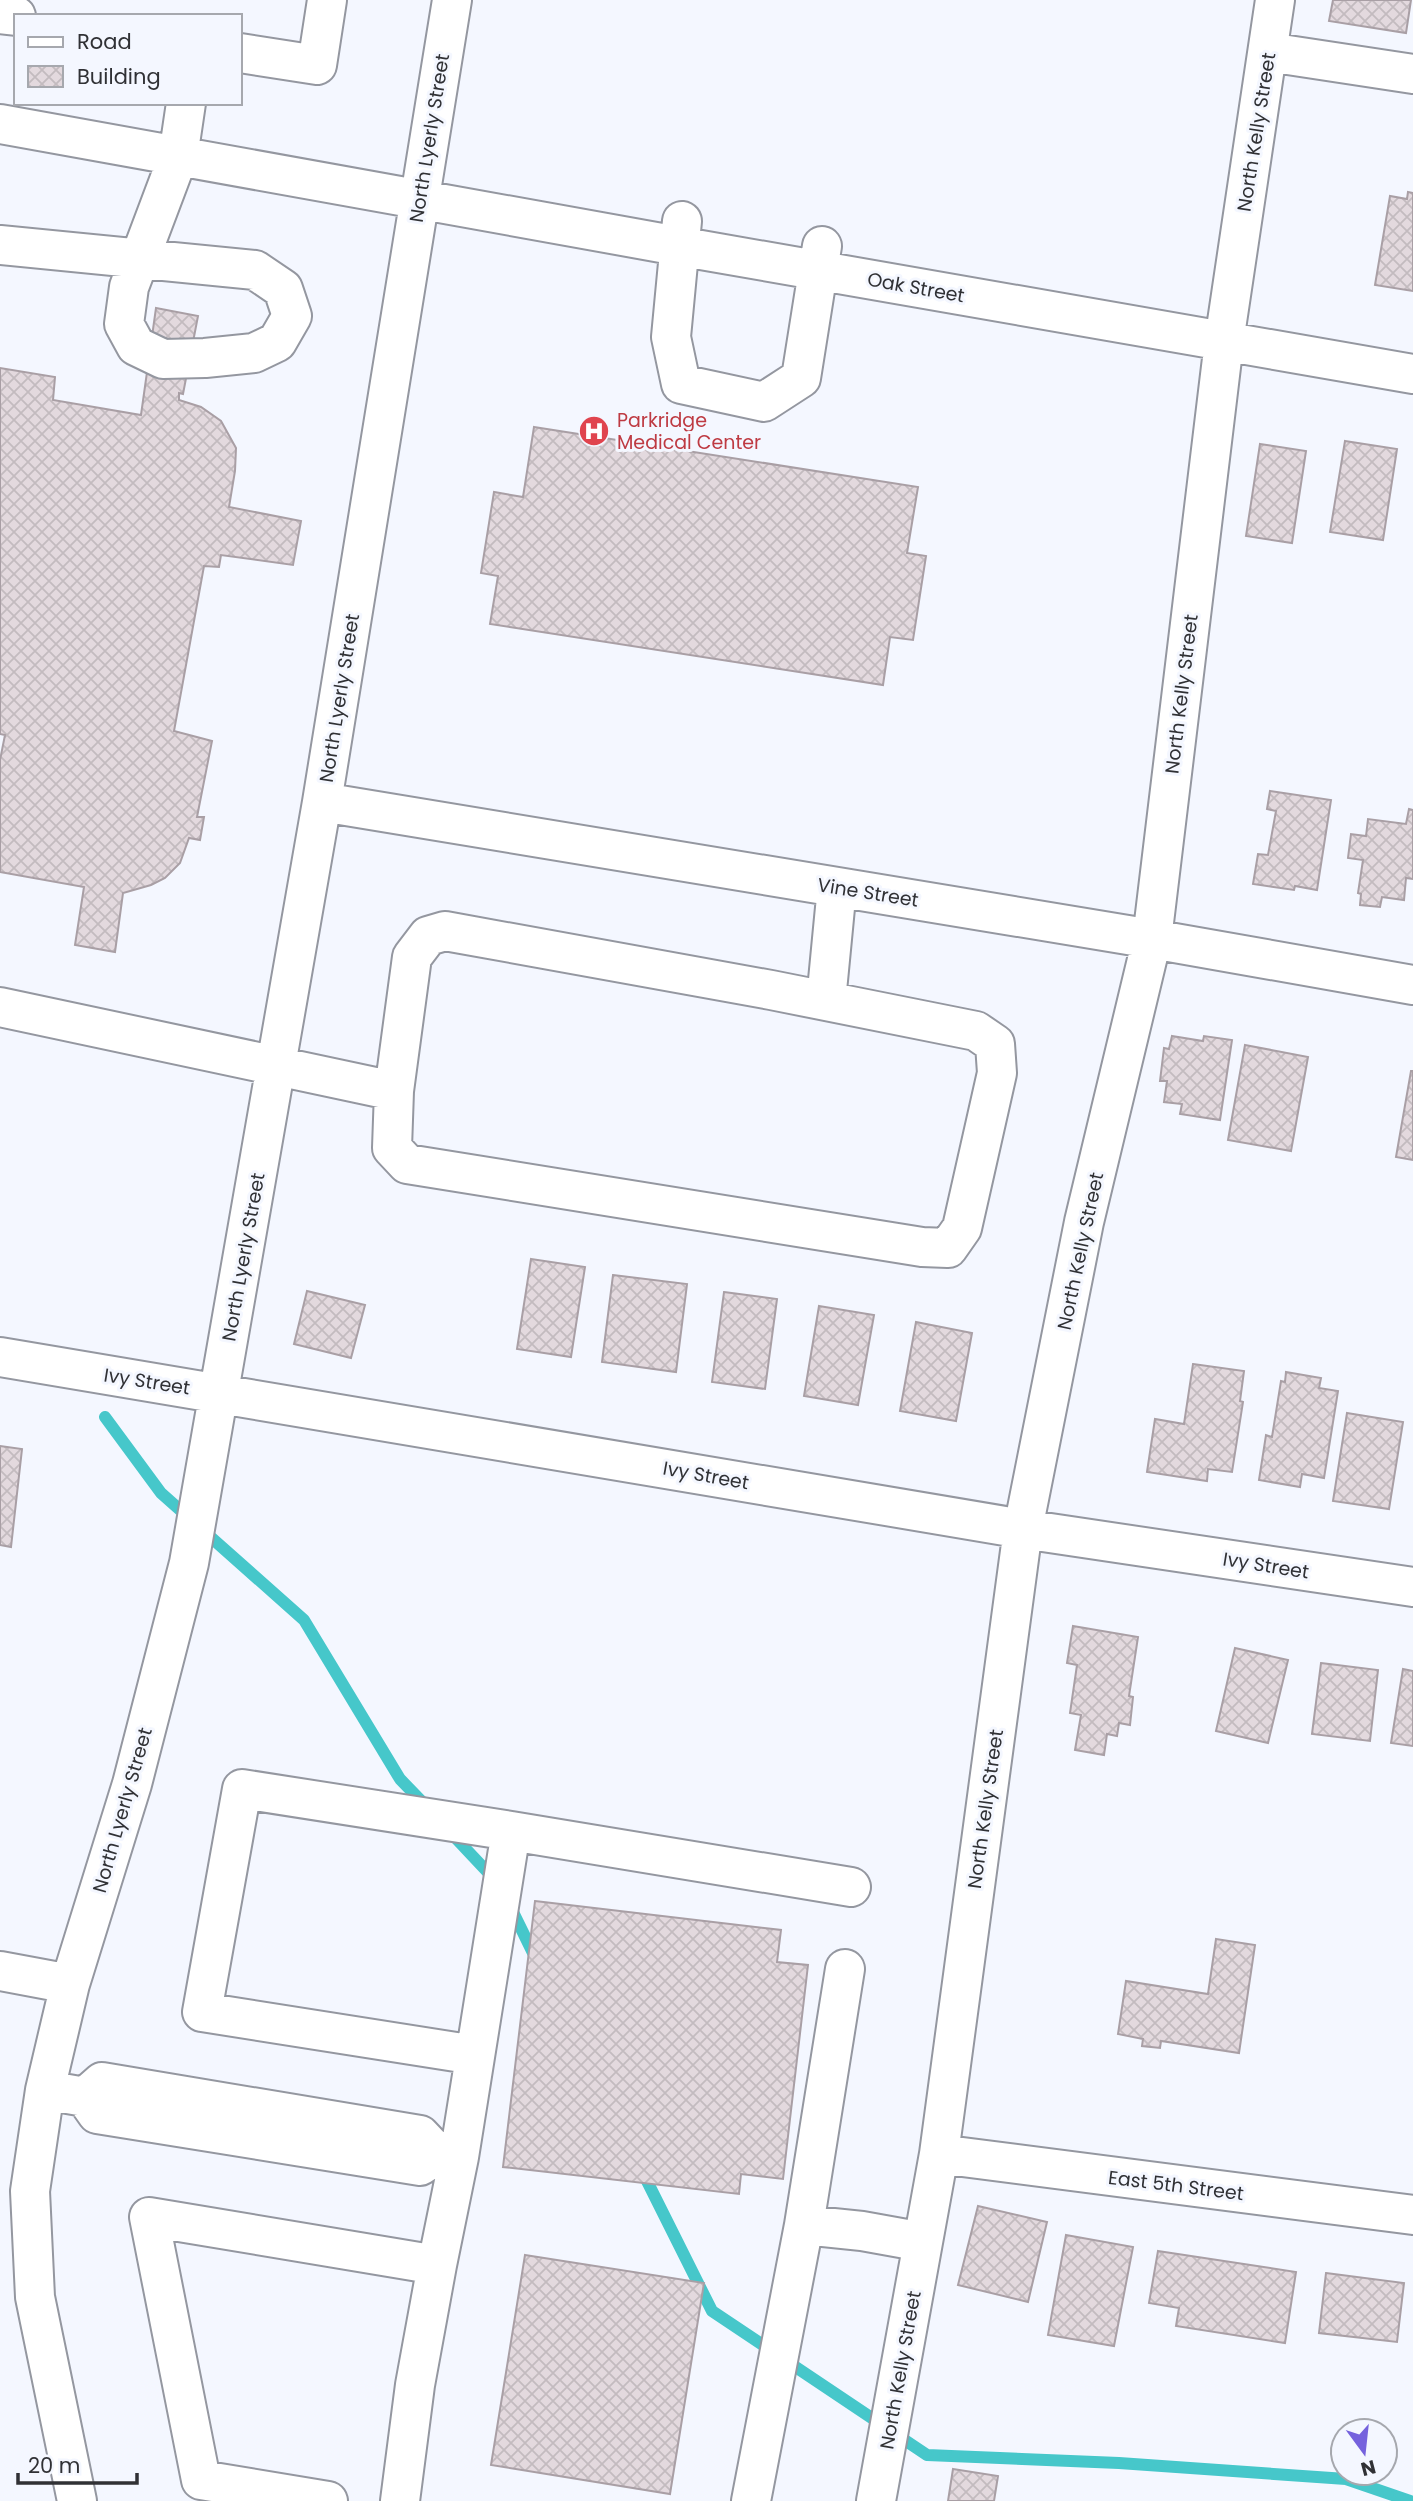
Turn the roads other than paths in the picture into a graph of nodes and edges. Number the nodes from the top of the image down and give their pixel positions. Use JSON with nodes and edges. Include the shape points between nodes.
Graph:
{"nodes":[{"id":1,"x":327,"y":0,"type":"edge"},
{"id":2,"x":452,"y":0,"type":"edge"},
{"id":3,"x":1275,"y":0,"type":"edge"},
{"id":4,"x":1268,"y":51,"type":"junction"},
{"id":5,"x":242,"y":53,"type":"edge"},
{"id":6,"x":1413,"y":74,"type":"edge"},
{"id":7,"x":186,"y":105,"type":"edge"},
{"id":8,"x":0,"y":124,"type":"edge"},
{"id":9,"x":178,"y":157,"type":"junction"},
{"id":10,"x":419,"y":200,"type":"junction"},
{"id":11,"x":680,"y":233,"type":"junction"},
{"id":12,"x":0,"y":245,"type":"edge"},
{"id":13,"x":820,"y":257,"type":"junction"},
{"id":14,"x":1224,"y":342,"type":"junction"},
{"id":15,"x":1413,"y":374,"type":"edge"},
{"id":16,"x":323,"y":802,"type":"junction"},
{"id":17,"x":837,"y":887,"type":"junction"},
{"id":18,"x":1152,"y":939,"type":"junction"},
{"id":19,"x":1413,"y":985,"type":"edge"},
{"id":20,"x":825,"y":1001,"type":"junction"},
{"id":21,"x":0,"y":1007,"type":"edge"},
{"id":22,"x":277,"y":1066,"type":"junction"},
{"id":23,"x":394,"y":1091,"type":"junction"},
{"id":24,"x":0,"y":1357,"type":"edge"},
{"id":25,"x":219,"y":1393,"type":"junction"},
{"id":26,"x":1023,"y":1529,"type":"junction"},
{"id":27,"x":1413,"y":1587,"type":"edge"},
{"id":28,"x":511,"y":1831,"type":"junction"},
{"id":29,"x":852,"y":1886,"type":"dead end"},
{"id":30,"x":845,"y":1969,"type":"dead end"},
{"id":31,"x":0,"y":1971,"type":"edge"},
{"id":32,"x":70,"y":1984,"type":"junction"},
{"id":33,"x":475,"y":2055,"type":"junction"},
{"id":34,"x":44,"y":2090,"type":"junction"},
{"id":35,"x":939,"y":2154,"type":"junction"},
{"id":36,"x":449,"y":2155,"type":"junction"},
{"id":37,"x":1413,"y":2215,"type":"edge"},
{"id":38,"x":804,"y":2225,"type":"junction"},
{"id":39,"x":923,"y":2242,"type":"junction"},
{"id":40,"x":437,"y":2265,"type":"junction"},
{"id":41,"x":78,"y":2501,"type":"edge"},
{"id":42,"x":328,"y":2501,"type":"edge"},
{"id":43,"x":400,"y":2501,"type":"edge"},
{"id":44,"x":751,"y":2501,"type":"edge"},
{"id":45,"x":876,"y":2501,"type":"edge"}],
"edges":[{"from":1,"to":5,"type":"street","via":[[317,65]]},
{"from":2,"to":10,"type":"street","name":"North Lyerly Street"},
{"from":3,"to":4,"type":"street","name":"North Kelly Street"},
{"from":4,"to":6,"type":"street"},
{"from":4,"to":14,"type":"street","name":"North Kelly Street"},
{"from":7,"to":9,"type":"street"},
{"from":8,"to":9,"type":"street","name":"Oak Street"},
{"from":9,"to":10,"type":"street","name":"Oak Street"},
{"from":9,"to":12,"type":"street","via":[[140,260]]},
{"from":10,"to":11,"type":"street","name":"Oak Street"},
{"from":10,"to":16,"type":"street","name":"North Lyerly Street"},
{"from":11,"to":13,"type":"street","name":"Oak Street"},
{"from":11,"to":13,"type":"street","via":[[671,337],[681,384],[764,402],[801,378]]},
{"from":13,"to":14,"type":"street","name":"Oak Street"},
{"from":14,"to":15,"type":"street","name":"Oak Street"},
{"from":14,"to":18,"type":"street","name":"North Kelly Street"},
{"from":16,"to":17,"type":"street","name":"Vine Street"},
{"from":16,"to":22,"type":"street","name":"North Lyerly Street"},
{"from":17,"to":18,"type":"street","name":"Vine Street"},
{"from":17,"to":20,"type":"street"},
{"from":18,"to":19,"type":"street","name":"Vine Street"},
{"from":18,"to":26,"type":"street","name":"North Kelly Street","via":[[1084,1222]]},
{"from":20,"to":23,"type":"street","via":[[445,932],[428,936],[412,957]]},
{"from":20,"to":23,"type":"street","via":[[976,1031],[995,1044],[997,1073],[968,1203],[962,1228],[948,1248],[922,1248],[407,1164],[392,1148]]},
{"from":21,"to":22,"type":"street"},
{"from":22,"to":23,"type":"street"},
{"from":22,"to":25,"type":"street","name":"North Lyerly Street"},
{"from":24,"to":25,"type":"street","name":"Ivy Street"},
{"from":25,"to":26,"type":"street","name":"Ivy Street"},
{"from":25,"to":32,"type":"street","name":"North Lyerly Street","via":[[189,1563],[132,1784]]},
{"from":26,"to":27,"type":"street","name":"Ivy Street"},
{"from":26,"to":35,"type":"street","name":"North Kelly Street"},
{"from":28,"to":29,"type":"street"},
{"from":28,"to":33,"type":"street"},
{"from":28,"to":33,"type":"street","via":[[242,1789],[202,2012]]},
{"from":30,"to":38,"type":"street"},
{"from":31,"to":32,"type":"street"},
{"from":32,"to":34,"type":"street","name":"North Lyerly Street"},
{"from":33,"to":36,"type":"street"},
{"from":34,"to":36,"type":"street","via":[[85,2098],[97,2114],[420,2166]]},
{"from":34,"to":41,"type":"street","name":"North Lyerly Street","via":[[30,2191],[35,2297]]},
{"from":35,"to":37,"type":"street","name":"East 5th Street"},
{"from":35,"to":39,"type":"street","name":"North Kelly Street"},
{"from":36,"to":40,"type":"street"},
{"from":38,"to":39,"type":"street"},
{"from":38,"to":44,"type":"street"},
{"from":39,"to":45,"type":"street","name":"North Kelly Street"},
{"from":40,"to":42,"type":"street","via":[[149,2217],[201,2480]]},
{"from":40,"to":43,"type":"street"}]}
